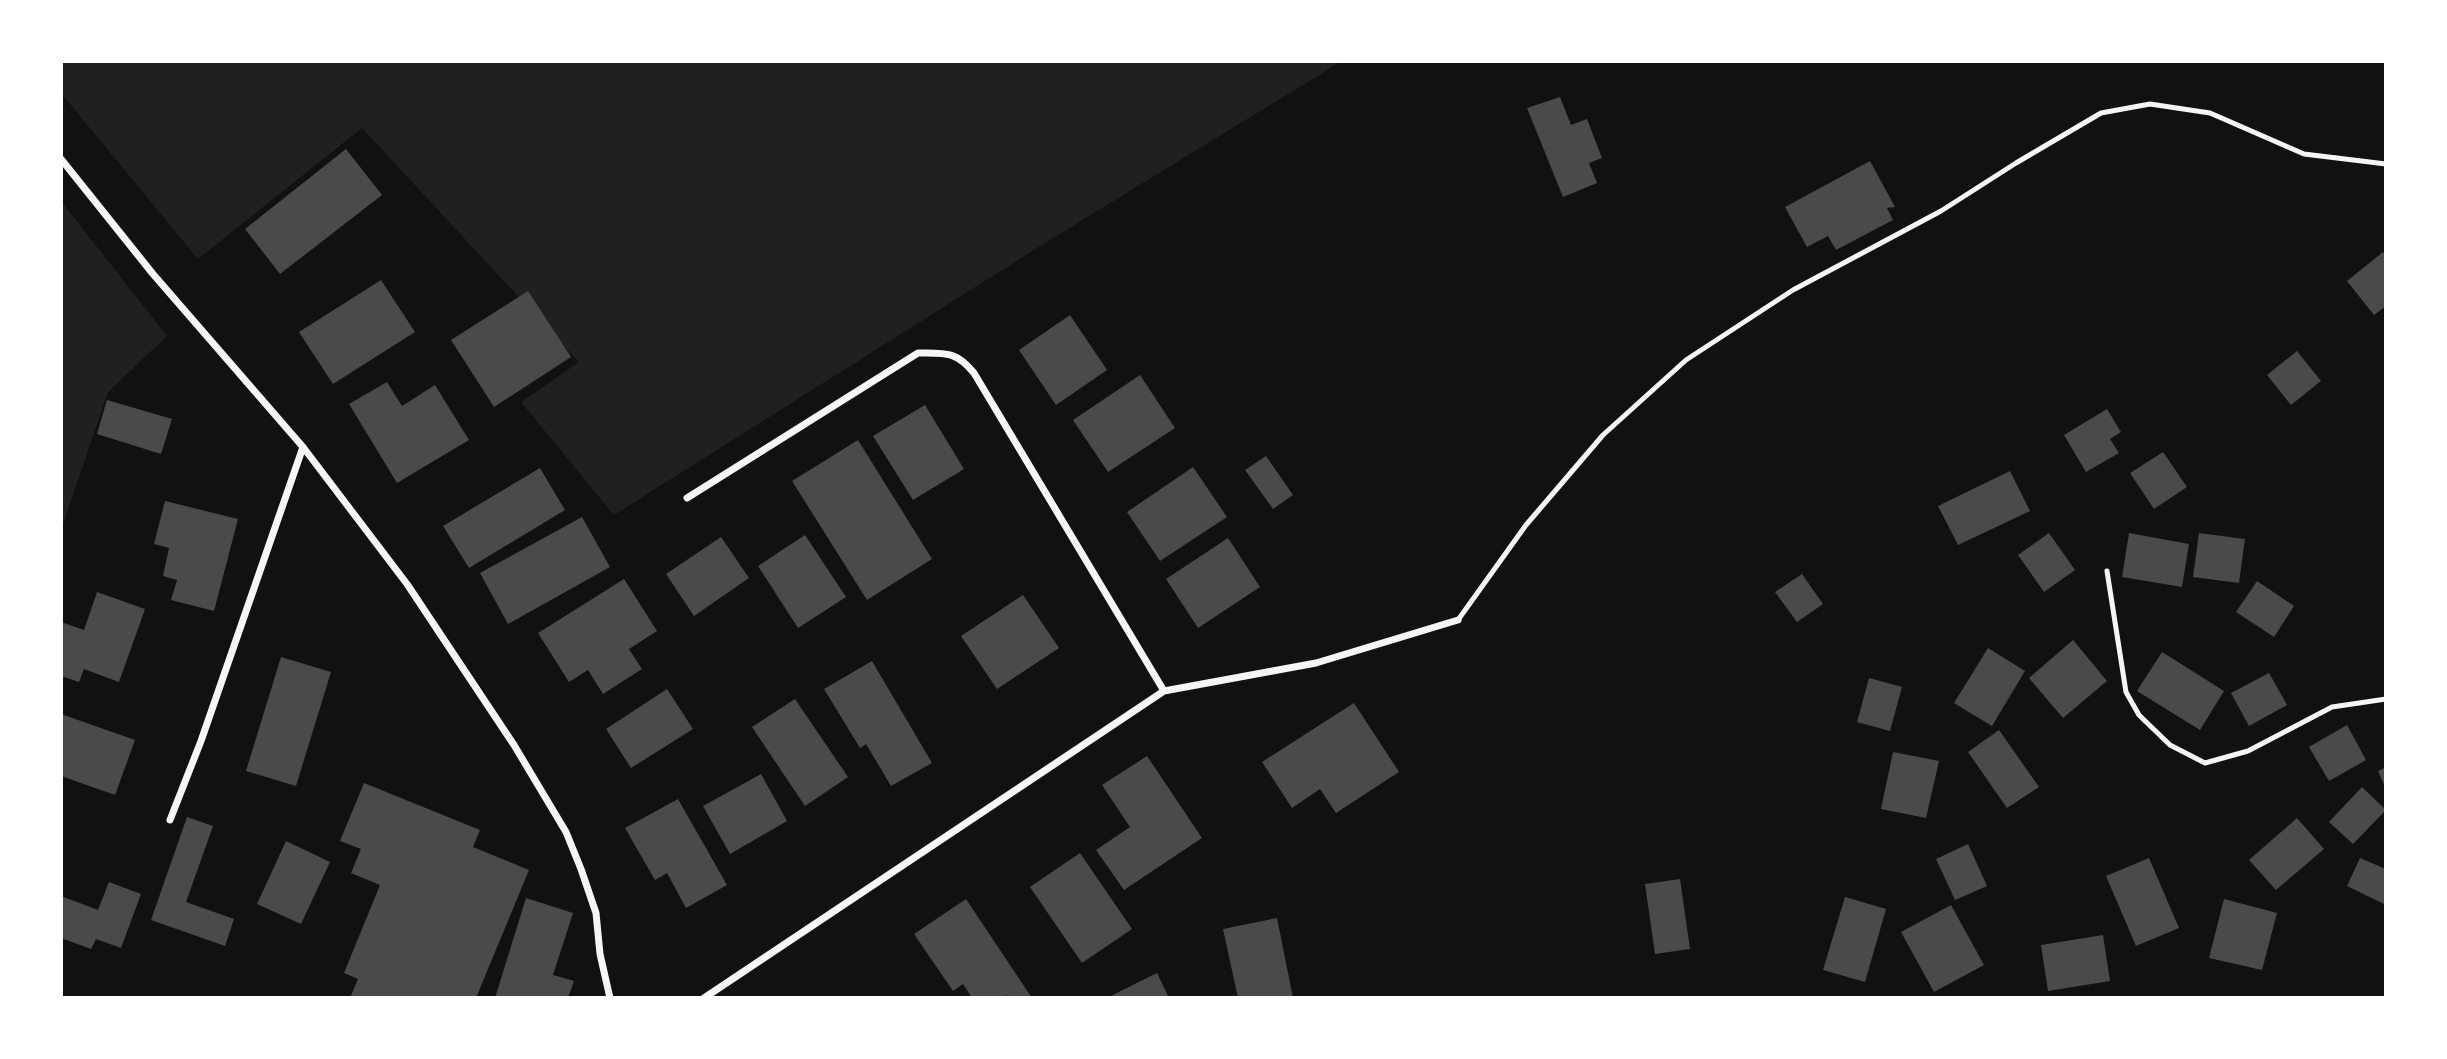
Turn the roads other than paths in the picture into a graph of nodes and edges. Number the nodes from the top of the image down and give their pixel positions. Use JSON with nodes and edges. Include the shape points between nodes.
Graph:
{"nodes":[{"id":1,"x":61,"y":159,"type":"edge"},
{"id":2,"x":2386,"y":163,"type":"edge"},
{"id":3,"x":303,"y":447,"type":"junction"},
{"id":4,"x":687,"y":498,"type":"dead end"},
{"id":5,"x":2107,"y":571,"type":"dead end"},
{"id":6,"x":1458,"y":620,"type":"joint"},
{"id":7,"x":1164,"y":691,"type":"junction"},
{"id":8,"x":2386,"y":699,"type":"edge"},
{"id":9,"x":170,"y":820,"type":"dead end"},
{"id":10,"x":610,"y":998,"type":"edge"},
{"id":11,"x":704,"y":998,"type":"edge"}],
"edges":[{"from":1,"to":3,"type":"street","via":[[153,274]]},
{"from":2,"to":6,"type":"lane","via":[[2304,154],[2210,113],[2150,104],[2101,113],[1941,211],[1793,290],[1686,360],[1603,435],[1526,525]]},
{"from":3,"to":9,"type":"street"},
{"from":3,"to":10,"type":"street","via":[[407,584],[566,832],[596,913]]},
{"from":4,"to":7,"type":"street","via":[[918,354],[961,357]]},
{"from":5,"to":8,"type":"lane","via":[[2126,692],[2139,715],[2170,745],[2205,763],[2248,751],[2332,707]]},
{"from":6,"to":7,"type":"street","via":[[1316,663]]},
{"from":7,"to":11,"type":"street"}]}
